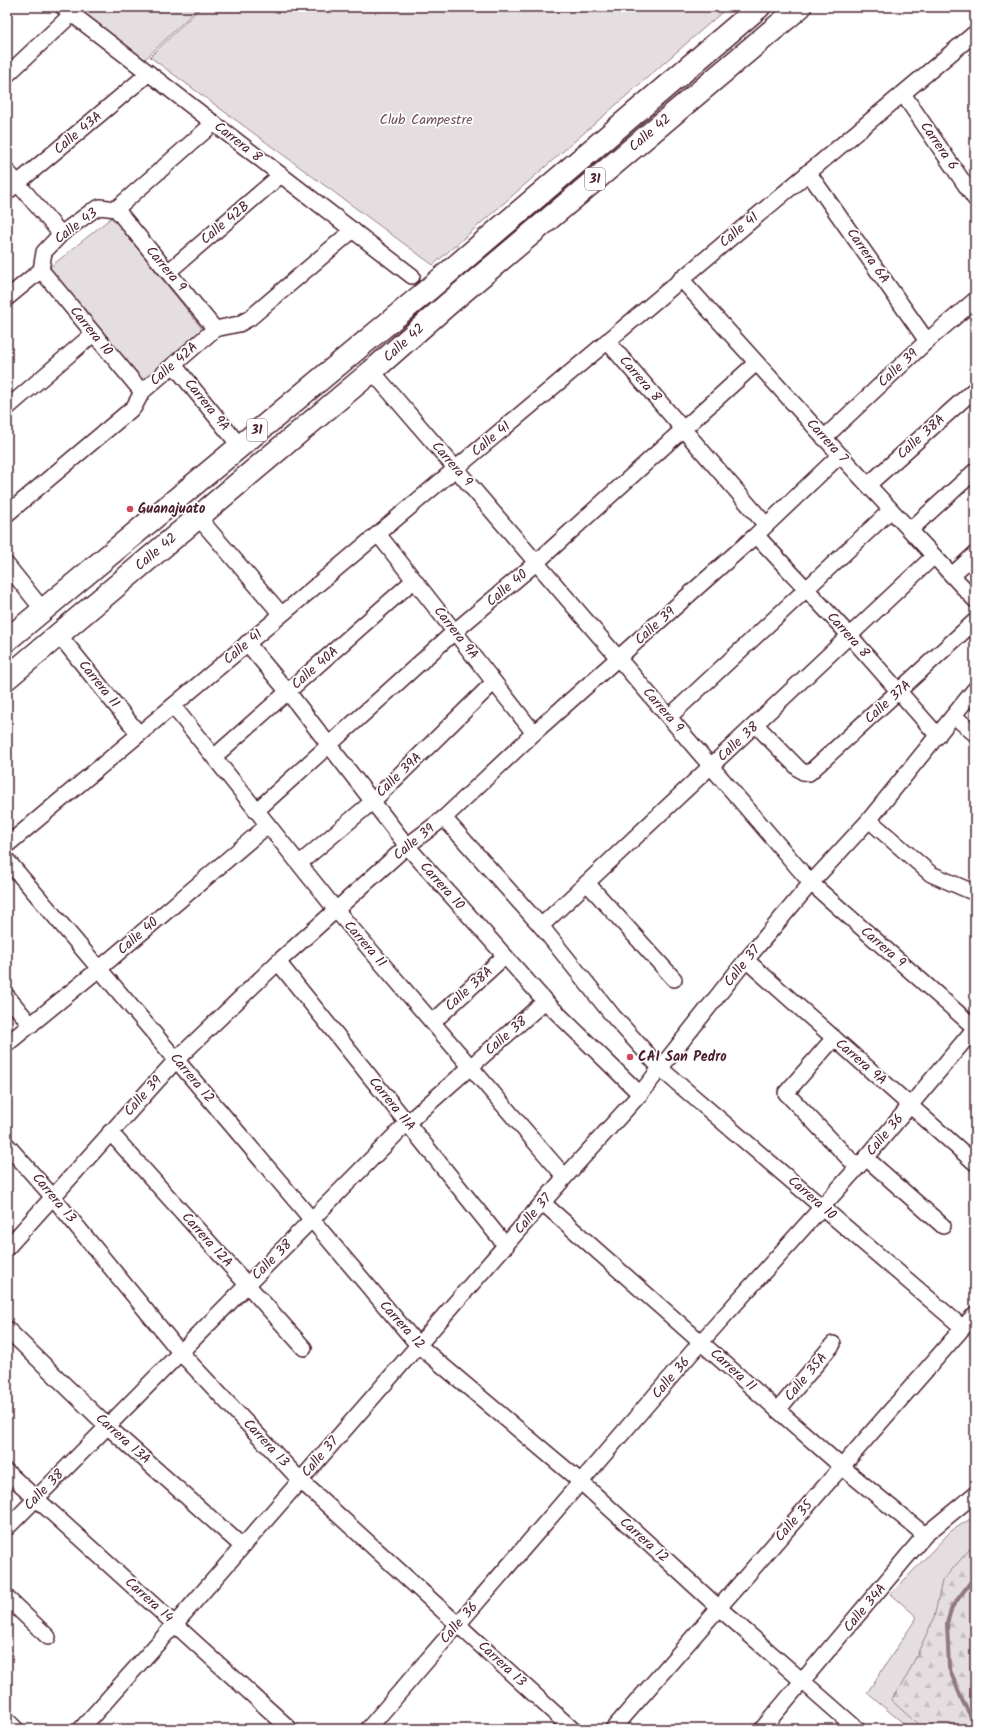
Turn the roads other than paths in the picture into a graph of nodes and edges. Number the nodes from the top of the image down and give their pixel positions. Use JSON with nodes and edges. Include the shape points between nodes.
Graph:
{"nodes":[{"id":1,"x":759,"y":7,"type":"edge"},
{"id":2,"x":800,"y":7,"type":"edge"},
{"id":3,"x":67,"y":10,"type":"edge"},
{"id":4,"x":975,"y":33,"type":"edge"},
{"id":5,"x":149,"y":73,"type":"junction"},
{"id":6,"x":7,"y":75,"type":"edge"},
{"id":7,"x":902,"y":94,"type":"junction"},
{"id":8,"x":214,"y":123,"type":"junction"},
{"id":9,"x":7,"y":171,"type":"edge"},
{"id":10,"x":808,"y":172,"type":"junction"},
{"id":11,"x":281,"y":175,"type":"junction"},
{"id":12,"x":12,"y":188,"type":"edge"},
{"id":13,"x":975,"y":199,"type":"edge"},
{"id":14,"x":116,"y":209,"type":"junction"},
{"id":15,"x":353,"y":230,"type":"junction"},
{"id":16,"x":61,"y":234,"type":"junction"},
{"id":17,"x":41,"y":270,"type":"junction"},
{"id":18,"x":168,"y":272,"type":"junction"},
{"id":19,"x":412,"y":276,"type":"dead end"},
{"id":20,"x":681,"y":279,"type":"junction"},
{"id":21,"x":7,"y":298,"type":"edge"},
{"id":22,"x":975,"y":300,"type":"edge"},
{"id":23,"x":215,"y":329,"type":"junction"},
{"id":24,"x":93,"y":334,"type":"junction"},
{"id":25,"x":927,"y":340,"type":"junction"},
{"id":26,"x":607,"y":342,"type":"junction"},
{"id":27,"x":756,"y":363,"type":"junction"},
{"id":28,"x":174,"y":365,"type":"junction"},
{"id":29,"x":372,"y":371,"type":"junction"},
{"id":30,"x":975,"y":389,"type":"edge"},
{"id":31,"x":142,"y":392,"type":"junction"},
{"id":32,"x":7,"y":408,"type":"edge"},
{"id":33,"x":684,"y":429,"type":"junction"},
{"id":34,"x":824,"y":438,"type":"junction"},
{"id":35,"x":240,"y":445,"type":"junction"},
{"id":36,"x":840,"y":455,"type":"junction"},
{"id":37,"x":456,"y":468,"type":"junction"},
{"id":38,"x":975,"y":471,"type":"edge"},
{"id":39,"x":868,"y":485,"type":"junction"},
{"id":40,"x":891,"y":510,"type":"junction"},
{"id":41,"x":7,"y":514,"type":"edge"},
{"id":42,"x":198,"y":517,"type":"junction"},
{"id":43,"x":761,"y":530,"type":"junction"},
{"id":44,"x":910,"y":530,"type":"junction"},
{"id":45,"x":378,"y":534,"type":"junction"},
{"id":46,"x":975,"y":554,"type":"edge"},
{"id":47,"x":934,"y":556,"type":"junction"},
{"id":48,"x":537,"y":562,"type":"junction"},
{"id":49,"x":7,"y":565,"type":"edge"},
{"id":50,"x":952,"y":575,"type":"junction"},
{"id":51,"x":414,"y":580,"type":"junction"},
{"id":52,"x":806,"y":589,"type":"junction"},
{"id":53,"x":975,"y":600,"type":"edge"},
{"id":54,"x":43,"y":610,"type":"junction"},
{"id":55,"x":281,"y":614,"type":"junction"},
{"id":56,"x":975,"y":621,"type":"edge"},
{"id":57,"x":454,"y":632,"type":"junction"},
{"id":58,"x":59,"y":635,"type":"junction"},
{"id":59,"x":850,"y":636,"type":"junction"},
{"id":60,"x":7,"y":640,"type":"edge"},
{"id":61,"x":247,"y":644,"type":"junction"},
{"id":62,"x":619,"y":658,"type":"junction"},
{"id":63,"x":7,"y":678,"type":"edge"},
{"id":64,"x":494,"y":682,"type":"junction"},
{"id":65,"x":975,"y":689,"type":"edge"},
{"id":66,"x":288,"y":692,"type":"junction"},
{"id":67,"x":899,"y":692,"type":"junction"},
{"id":68,"x":173,"y":706,"type":"junction"},
{"id":69,"x":954,"y":716,"type":"junction"},
{"id":70,"x":669,"y":717,"type":"junction"},
{"id":71,"x":756,"y":724,"type":"junction"},
{"id":72,"x":534,"y":733,"type":"junction"},
{"id":73,"x":139,"y":734,"type":"junction"},
{"id":74,"x":975,"y":734,"type":"edge"},
{"id":75,"x":938,"y":736,"type":"junction"},
{"id":76,"x":329,"y":744,"type":"junction"},
{"id":77,"x":215,"y":756,"type":"junction"},
{"id":78,"x":712,"y":766,"type":"junction"},
{"id":79,"x":372,"y":802,"type":"junction"},
{"id":80,"x":256,"y":810,"type":"junction"},
{"id":81,"x":444,"y":818,"type":"junction"},
{"id":82,"x":869,"y":820,"type":"junction"},
{"id":83,"x":268,"y":825,"type":"junction"},
{"id":84,"x":7,"y":844,"type":"edge"},
{"id":85,"x":407,"y":846,"type":"junction"},
{"id":86,"x":7,"y":860,"type":"edge"},
{"id":87,"x":300,"y":864,"type":"junction"},
{"id":88,"x":587,"y":882,"type":"junction"},
{"id":89,"x":811,"y":883,"type":"junction"},
{"id":90,"x":975,"y":893,"type":"edge"},
{"id":91,"x":336,"y":910,"type":"junction"},
{"id":92,"x":541,"y":926,"type":"junction"},
{"id":93,"x":505,"y":956,"type":"junction"},
{"id":94,"x":746,"y":960,"type":"junction"},
{"id":95,"x":278,"y":962,"type":"junction"},
{"id":96,"x":99,"y":969,"type":"junction"},
{"id":97,"x":674,"y":979,"type":"dead end"},
{"id":98,"x":7,"y":996,"type":"edge"},
{"id":99,"x":545,"y":1001,"type":"junction"},
{"id":100,"x":433,"y":1022,"type":"junction"},
{"id":101,"x":31,"y":1025,"type":"junction"},
{"id":102,"x":975,"y":1028,"type":"edge"},
{"id":103,"x":834,"y":1038,"type":"junction"},
{"id":104,"x":7,"y":1044,"type":"edge"},
{"id":105,"x":176,"y":1060,"type":"junction"},
{"id":106,"x":471,"y":1066,"type":"junction"},
{"id":107,"x":661,"y":1069,"type":"junction"},
{"id":108,"x":640,"y":1094,"type":"junction"},
{"id":109,"x":910,"y":1104,"type":"junction"},
{"id":110,"x":407,"y":1123,"type":"junction"},
{"id":111,"x":110,"y":1132,"type":"junction"},
{"id":112,"x":7,"y":1144,"type":"edge"},
{"id":113,"x":862,"y":1162,"type":"junction"},
{"id":114,"x":975,"y":1163,"type":"edge"},
{"id":115,"x":565,"y":1177,"type":"junction"},
{"id":116,"x":52,"y":1196,"type":"junction"},
{"id":117,"x":543,"y":1203,"type":"junction"},
{"id":118,"x":821,"y":1207,"type":"junction"},
{"id":119,"x":312,"y":1221,"type":"junction"},
{"id":120,"x":943,"y":1226,"type":"dead end"},
{"id":121,"x":506,"y":1246,"type":"junction"},
{"id":122,"x":7,"y":1248,"type":"edge"},
{"id":123,"x":247,"y":1285,"type":"junction"},
{"id":124,"x":975,"y":1314,"type":"edge"},
{"id":125,"x":962,"y":1327,"type":"junction"},
{"id":126,"x":10,"y":1338,"type":"edge"},
{"id":127,"x":702,"y":1342,"type":"junction"},
{"id":128,"x":833,"y":1344,"type":"dead end"},
{"id":129,"x":418,"y":1345,"type":"junction"},
{"id":130,"x":304,"y":1348,"type":"dead end"},
{"id":131,"x":180,"y":1352,"type":"junction"},
{"id":132,"x":778,"y":1410,"type":"junction"},
{"id":133,"x":107,"y":1426,"type":"junction"},
{"id":134,"x":842,"y":1467,"type":"junction"},
{"id":135,"x":7,"y":1472,"type":"edge"},
{"id":136,"x":300,"y":1480,"type":"junction"},
{"id":137,"x":581,"y":1482,"type":"junction"},
{"id":138,"x":975,"y":1494,"type":"edge"},
{"id":139,"x":36,"y":1498,"type":"junction"},
{"id":140,"x":7,"y":1528,"type":"edge"},
{"id":141,"x":925,"y":1535,"type":"junction"},
{"id":142,"x":242,"y":1546,"type":"junction"},
{"id":143,"x":7,"y":1598,"type":"edge"},
{"id":144,"x":719,"y":1608,"type":"junction"},
{"id":145,"x":175,"y":1624,"type":"junction"},
{"id":146,"x":458,"y":1624,"type":"junction"},
{"id":147,"x":48,"y":1637,"type":"dead end"},
{"id":148,"x":804,"y":1681,"type":"junction"},
{"id":149,"x":7,"y":1720,"type":"edge"},
{"id":150,"x":854,"y":1728,"type":"edge"},
{"id":151,"x":16,"y":1729,"type":"edge"},
{"id":152,"x":81,"y":1729,"type":"edge"},
{"id":153,"x":290,"y":1729,"type":"edge"},
{"id":154,"x":368,"y":1729,"type":"edge"},
{"id":155,"x":572,"y":1729,"type":"edge"},
{"id":156,"x":613,"y":1729,"type":"edge"},
{"id":157,"x":762,"y":1729,"type":"edge"}],
"edges":[{"from":1,"to":35,"type":"main road","name":"Calle 42","number":"31","via":[[429,289]]},
{"from":2,"to":29,"type":"main road","name":"Calle 42","number":"31"},
{"from":3,"to":5,"type":"street","name":"Carrera 8"},
{"from":3,"to":6,"type":"street"},
{"from":4,"to":7,"type":"street","name":"Calle 41"},
{"from":5,"to":8,"type":"street","name":"Carrera 8"},
{"from":5,"to":12,"type":"street","name":"Calle 43A"},
{"from":7,"to":10,"type":"street","name":"Calle 41"},
{"from":7,"to":13,"type":"street","name":"Carrera 6"},
{"from":8,"to":11,"type":"street","name":"Carrera 8"},
{"from":8,"to":14,"type":"street","name":"Calle 43"},
{"from":9,"to":12,"type":"street"},
{"from":10,"to":20,"type":"street","name":"Calle 41"},
{"from":10,"to":25,"type":"street","name":"Carrera 6A"},
{"from":11,"to":15,"type":"street","name":"Carrera 8"},
{"from":11,"to":18,"type":"street","name":"Calle 42B"},
{"from":12,"to":16,"type":"street"},
{"from":14,"to":16,"type":"street","name":"Calle 43","via":[[100,207]]},
{"from":14,"to":18,"type":"street","name":"Carrera 9"},
{"from":15,"to":19,"type":"street","name":"Carrera 8"},
{"from":15,"to":23,"type":"street","name":"Calle 42A","via":[[250,318],[239,324]]},
{"from":16,"to":17,"type":"street","name":"Calle 43","via":[[44,252]]},
{"from":17,"to":21,"type":"street"},
{"from":17,"to":24,"type":"street","name":"Carrera 10"},
{"from":18,"to":23,"type":"street","name":"Carrera 9"},
{"from":20,"to":26,"type":"street","name":"Calle 41"},
{"from":20,"to":27,"type":"street","name":"Carrera 7"},
{"from":22,"to":25,"type":"street","name":"Calle 39"},
{"from":23,"to":28,"type":"street","name":"Calle 42A"},
{"from":24,"to":31,"type":"street","name":"Carrera 10"},
{"from":24,"to":32,"type":"street"},
{"from":25,"to":34,"type":"street","name":"Calle 39"},
{"from":26,"to":33,"type":"street","name":"Carrera 8"},
{"from":26,"to":37,"type":"street","name":"Calle 41"},
{"from":27,"to":33,"type":"street","name":"Calle 40"},
{"from":27,"to":34,"type":"street","name":"Carrera 7"},
{"from":28,"to":31,"type":"street","name":"Calle 42A"},
{"from":28,"to":35,"type":"street","name":"Carrera 9A"},
{"from":29,"to":37,"type":"street","name":"Carrera 9"},
{"from":29,"to":42,"type":"main road","name":"Calle 42","number":"31"},
{"from":30,"to":39,"type":"street","name":"Calle 38A"},
{"from":31,"to":41,"type":"street","name":"Calle 42A","via":[[134,408]]},
{"from":33,"to":43,"type":"street","name":"Carrera 8"},
{"from":33,"to":48,"type":"street","name":"Calle 40"},
{"from":34,"to":36,"type":"street","name":"Carrera 7"},
{"from":35,"to":54,"type":"main road","name":"Calle 42","number":"31"},
{"from":36,"to":39,"type":"street","name":"Carrera 7"},
{"from":36,"to":43,"type":"street","name":"Calle 39"},
{"from":37,"to":45,"type":"street","name":"Calle 41"},
{"from":37,"to":48,"type":"street","name":"Carrera 9"},
{"from":38,"to":44,"type":"street"},
{"from":39,"to":40,"type":"street","name":"Carrera 7"},
{"from":40,"to":44,"type":"street","name":"Carrera 7"},
{"from":40,"to":52,"type":"street"},
{"from":42,"to":55,"type":"street"},
{"from":42,"to":58,"type":"main road","name":"Calle 42","number":"31"},
{"from":43,"to":52,"type":"street","name":"Carrera 8"},
{"from":43,"to":62,"type":"street","name":"Calle 39"},
{"from":44,"to":47,"type":"street","name":"Carrera 7"},
{"from":45,"to":51,"type":"street","name":"Carrera 9A"},
{"from":45,"to":55,"type":"street","name":"Calle 41"},
{"from":46,"to":50,"type":"street"},
{"from":47,"to":50,"type":"street","name":"Carrera 7"},
{"from":47,"to":59,"type":"street","name":"Calle 38"},
{"from":48,"to":57,"type":"street","name":"Calle 40"},
{"from":48,"to":62,"type":"street","name":"Carrera 9"},
{"from":49,"to":54,"type":"street"},
{"from":50,"to":53,"type":"street","name":"Carrera 7"},
{"from":51,"to":57,"type":"street","name":"Carrera 9A"},
{"from":51,"to":66,"type":"street","name":"Calle 40A"},
{"from":52,"to":59,"type":"street","name":"Carrera 8"},
{"from":52,"to":70,"type":"street"},
{"from":54,"to":60,"type":"main road","name":"Calle 42","number":"31"},
{"from":55,"to":61,"type":"street","name":"Calle 41"},
{"from":56,"to":67,"type":"street","name":"Calle 37A"},
{"from":57,"to":64,"type":"street","name":"Carrera 9A"},
{"from":57,"to":76,"type":"street","name":"Calle 40"},
{"from":58,"to":63,"type":"main road","name":"Calle 42","number":"31"},
{"from":58,"to":73,"type":"street","name":"Carrera 11"},
{"from":59,"to":67,"type":"street","name":"Carrera 8"},
{"from":59,"to":71,"type":"street","name":"Calle 38"},
{"from":61,"to":66,"type":"street","name":"Carrera 10"},
{"from":61,"to":68,"type":"street","name":"Calle 41"},
{"from":62,"to":70,"type":"street","name":"Carrera 9"},
{"from":62,"to":72,"type":"street","name":"Calle 39"},
{"from":64,"to":72,"type":"street","name":"Carrera 9A"},
{"from":64,"to":79,"type":"street","name":"Calle 39A"},
{"from":65,"to":69,"type":"street","name":"Calle 37"},
{"from":66,"to":76,"type":"street","name":"Carrera 10"},
{"from":66,"to":77,"type":"street","name":"Calle 40A"},
{"from":67,"to":71,"type":"street","name":"Calle 37A","via":[[808,773],[798,769]]},
{"from":67,"to":75,"type":"street","name":"Carrera 8"},
{"from":68,"to":73,"type":"street","name":"Calle 41"},
{"from":68,"to":77,"type":"street","name":"Carrera 11"},
{"from":69,"to":74,"type":"street"},
{"from":69,"to":75,"type":"street","name":"Calle 37"},
{"from":70,"to":78,"type":"street","name":"Carrera 9"},
{"from":71,"to":78,"type":"street","name":"Calle 38"},
{"from":72,"to":81,"type":"street","name":"Calle 39"},
{"from":73,"to":84,"type":"street","name":"Calle 41"},
{"from":75,"to":82,"type":"street","name":"Calle 37"},
{"from":76,"to":79,"type":"street","name":"Carrera 10"},
{"from":76,"to":80,"type":"street","name":"Calle 40"},
{"from":77,"to":80,"type":"street","name":"Carrera 11"},
{"from":78,"to":88,"type":"street","name":"Calle 38"},
{"from":78,"to":89,"type":"street","name":"Carrera 9"},
{"from":79,"to":85,"type":"street","name":"Carrera 10"},
{"from":79,"to":87,"type":"street","name":"Calle 39A"},
{"from":80,"to":83,"type":"street","name":"Carrera 11"},
{"from":81,"to":85,"type":"street","name":"Calle 39"},
{"from":81,"to":92,"type":"street","name":"Carrera 10"},
{"from":82,"to":89,"type":"street","name":"Calle 37"},
{"from":82,"to":90,"type":"street","via":[[931,874]]},
{"from":83,"to":87,"type":"street","name":"Carrera 11"},
{"from":83,"to":96,"type":"street","name":"Calle 40"},
{"from":85,"to":91,"type":"street","name":"Calle 39"},
{"from":85,"to":93,"type":"street","name":"Carrera 10"},
{"from":86,"to":96,"type":"street","name":"Carrera 12"},
{"from":87,"to":91,"type":"street","name":"Carrera 11"},
{"from":88,"to":92,"type":"street","name":"Calle 38"},
{"from":88,"to":97,"type":"street"},
{"from":89,"to":94,"type":"street","name":"Calle 37"},
{"from":89,"to":102,"type":"street","name":"Carrera 9"},
{"from":91,"to":95,"type":"street","name":"Calle 39"},
{"from":91,"to":100,"type":"street","name":"Carrera 11"},
{"from":92,"to":107,"type":"street","name":"Carrera 10","via":[[613,1016]]},
{"from":93,"to":99,"type":"street","name":"Carrera 10"},
{"from":93,"to":100,"type":"street","name":"Calle 38A"},
{"from":94,"to":103,"type":"street","name":"Carrera 9A"},
{"from":94,"to":107,"type":"street","name":"Calle 37"},
{"from":95,"to":105,"type":"street","name":"Calle 39"},
{"from":95,"to":110,"type":"street","name":"Carrera 11A"},
{"from":96,"to":101,"type":"street","name":"Calle 40"},
{"from":96,"to":105,"type":"street","name":"Carrera 12"},
{"from":98,"to":101,"type":"street"},
{"from":99,"to":106,"type":"street","name":"Calle 38"},
{"from":99,"to":108,"type":"street","name":"Carrera 10"},
{"from":100,"to":106,"type":"street","name":"Carrera 11"},
{"from":101,"to":104,"type":"street","name":"Calle 40"},
{"from":102,"to":109,"type":"street","name":"Calle 36"},
{"from":103,"to":109,"type":"street","name":"Carrera 9A"},
{"from":103,"to":113,"type":"street","via":[[786,1093]]},
{"from":105,"to":111,"type":"street","name":"Calle 39"},
{"from":105,"to":119,"type":"street","name":"Carrera 12"},
{"from":106,"to":110,"type":"street","name":"Calle 38"},
{"from":106,"to":115,"type":"street","name":"Carrera 11"},
{"from":107,"to":108,"type":"street","name":"Calle 37"},
{"from":107,"to":118,"type":"street","name":"Carrera 10"},
{"from":108,"to":115,"type":"street","name":"Calle 37"},
{"from":109,"to":113,"type":"street","name":"Calle 36"},
{"from":109,"to":114,"type":"street","name":"Carrera 9A"},
{"from":110,"to":119,"type":"street","name":"Calle 38"},
{"from":110,"to":121,"type":"street","name":"Carrera 11A"},
{"from":111,"to":116,"type":"street","name":"Calle 39"},
{"from":111,"to":123,"type":"street","name":"Carrera 12A"},
{"from":112,"to":116,"type":"street","name":"Carrera 13"},
{"from":113,"to":118,"type":"street","name":"Calle 36"},
{"from":113,"to":120,"type":"street"},
{"from":115,"to":117,"type":"street","name":"Calle 37"},
{"from":116,"to":122,"type":"street","name":"Calle 39"},
{"from":116,"to":131,"type":"street","name":"Carrera 13"},
{"from":117,"to":121,"type":"street","name":"Calle 37"},
{"from":117,"to":127,"type":"street","name":"Carrera 11"},
{"from":118,"to":125,"type":"street","name":"Carrera 10"},
{"from":118,"to":127,"type":"street","name":"Calle 36"},
{"from":119,"to":123,"type":"street","name":"Calle 38"},
{"from":119,"to":129,"type":"street","name":"Carrera 12"},
{"from":121,"to":129,"type":"street","name":"Calle 37"},
{"from":123,"to":130,"type":"street","name":"Carrera 12A"},
{"from":123,"to":131,"type":"street","name":"Calle 38"},
{"from":124,"to":125,"type":"street","name":"Calle 35"},
{"from":125,"to":134,"type":"street","name":"Calle 35"},
{"from":126,"to":133,"type":"street","name":"Carrera 13A"},
{"from":127,"to":132,"type":"street","name":"Carrera 11"},
{"from":127,"to":137,"type":"street","name":"Calle 36"},
{"from":128,"to":132,"type":"street","name":"Calle 35A"},
{"from":129,"to":136,"type":"street","name":"Calle 37"},
{"from":129,"to":137,"type":"street","name":"Carrera 12"},
{"from":131,"to":133,"type":"street","name":"Calle 38"},
{"from":131,"to":136,"type":"street","name":"Carrera 13"},
{"from":132,"to":134,"type":"street","name":"Carrera 11"},
{"from":133,"to":139,"type":"street","name":"Calle 38"},
{"from":133,"to":142,"type":"street","name":"Carrera 13A"},
{"from":134,"to":141,"type":"street","name":"Carrera 11"},
{"from":134,"to":144,"type":"street","name":"Calle 35"},
{"from":135,"to":139,"type":"street","name":"Carrera 14"},
{"from":136,"to":142,"type":"street","name":"Calle 37"},
{"from":136,"to":146,"type":"street","name":"Carrera 13"},
{"from":137,"to":144,"type":"street","name":"Carrera 12"},
{"from":137,"to":146,"type":"street","name":"Calle 36"},
{"from":138,"to":141,"type":"street","name":"Calle 34A"},
{"from":139,"to":140,"type":"street","name":"Calle 38"},
{"from":139,"to":145,"type":"street","name":"Carrera 14"},
{"from":141,"to":148,"type":"street","name":"Calle 34A"},
{"from":142,"to":145,"type":"street","name":"Calle 37"},
{"from":143,"to":147,"type":"street"},
{"from":144,"to":148,"type":"street","name":"Carrera 12"},
{"from":144,"to":156,"type":"street","name":"Calle 35"},
{"from":145,"to":152,"type":"street","name":"Calle 37"},
{"from":145,"to":153,"type":"street","name":"Carrera 14"},
{"from":146,"to":154,"type":"street","name":"Calle 36"},
{"from":146,"to":155,"type":"street","name":"Carrera 13"},
{"from":148,"to":150,"type":"street","name":"Carrera 12"},
{"from":148,"to":157,"type":"street","name":"Calle 34A"},
{"from":149,"to":151,"type":"street"}]}
